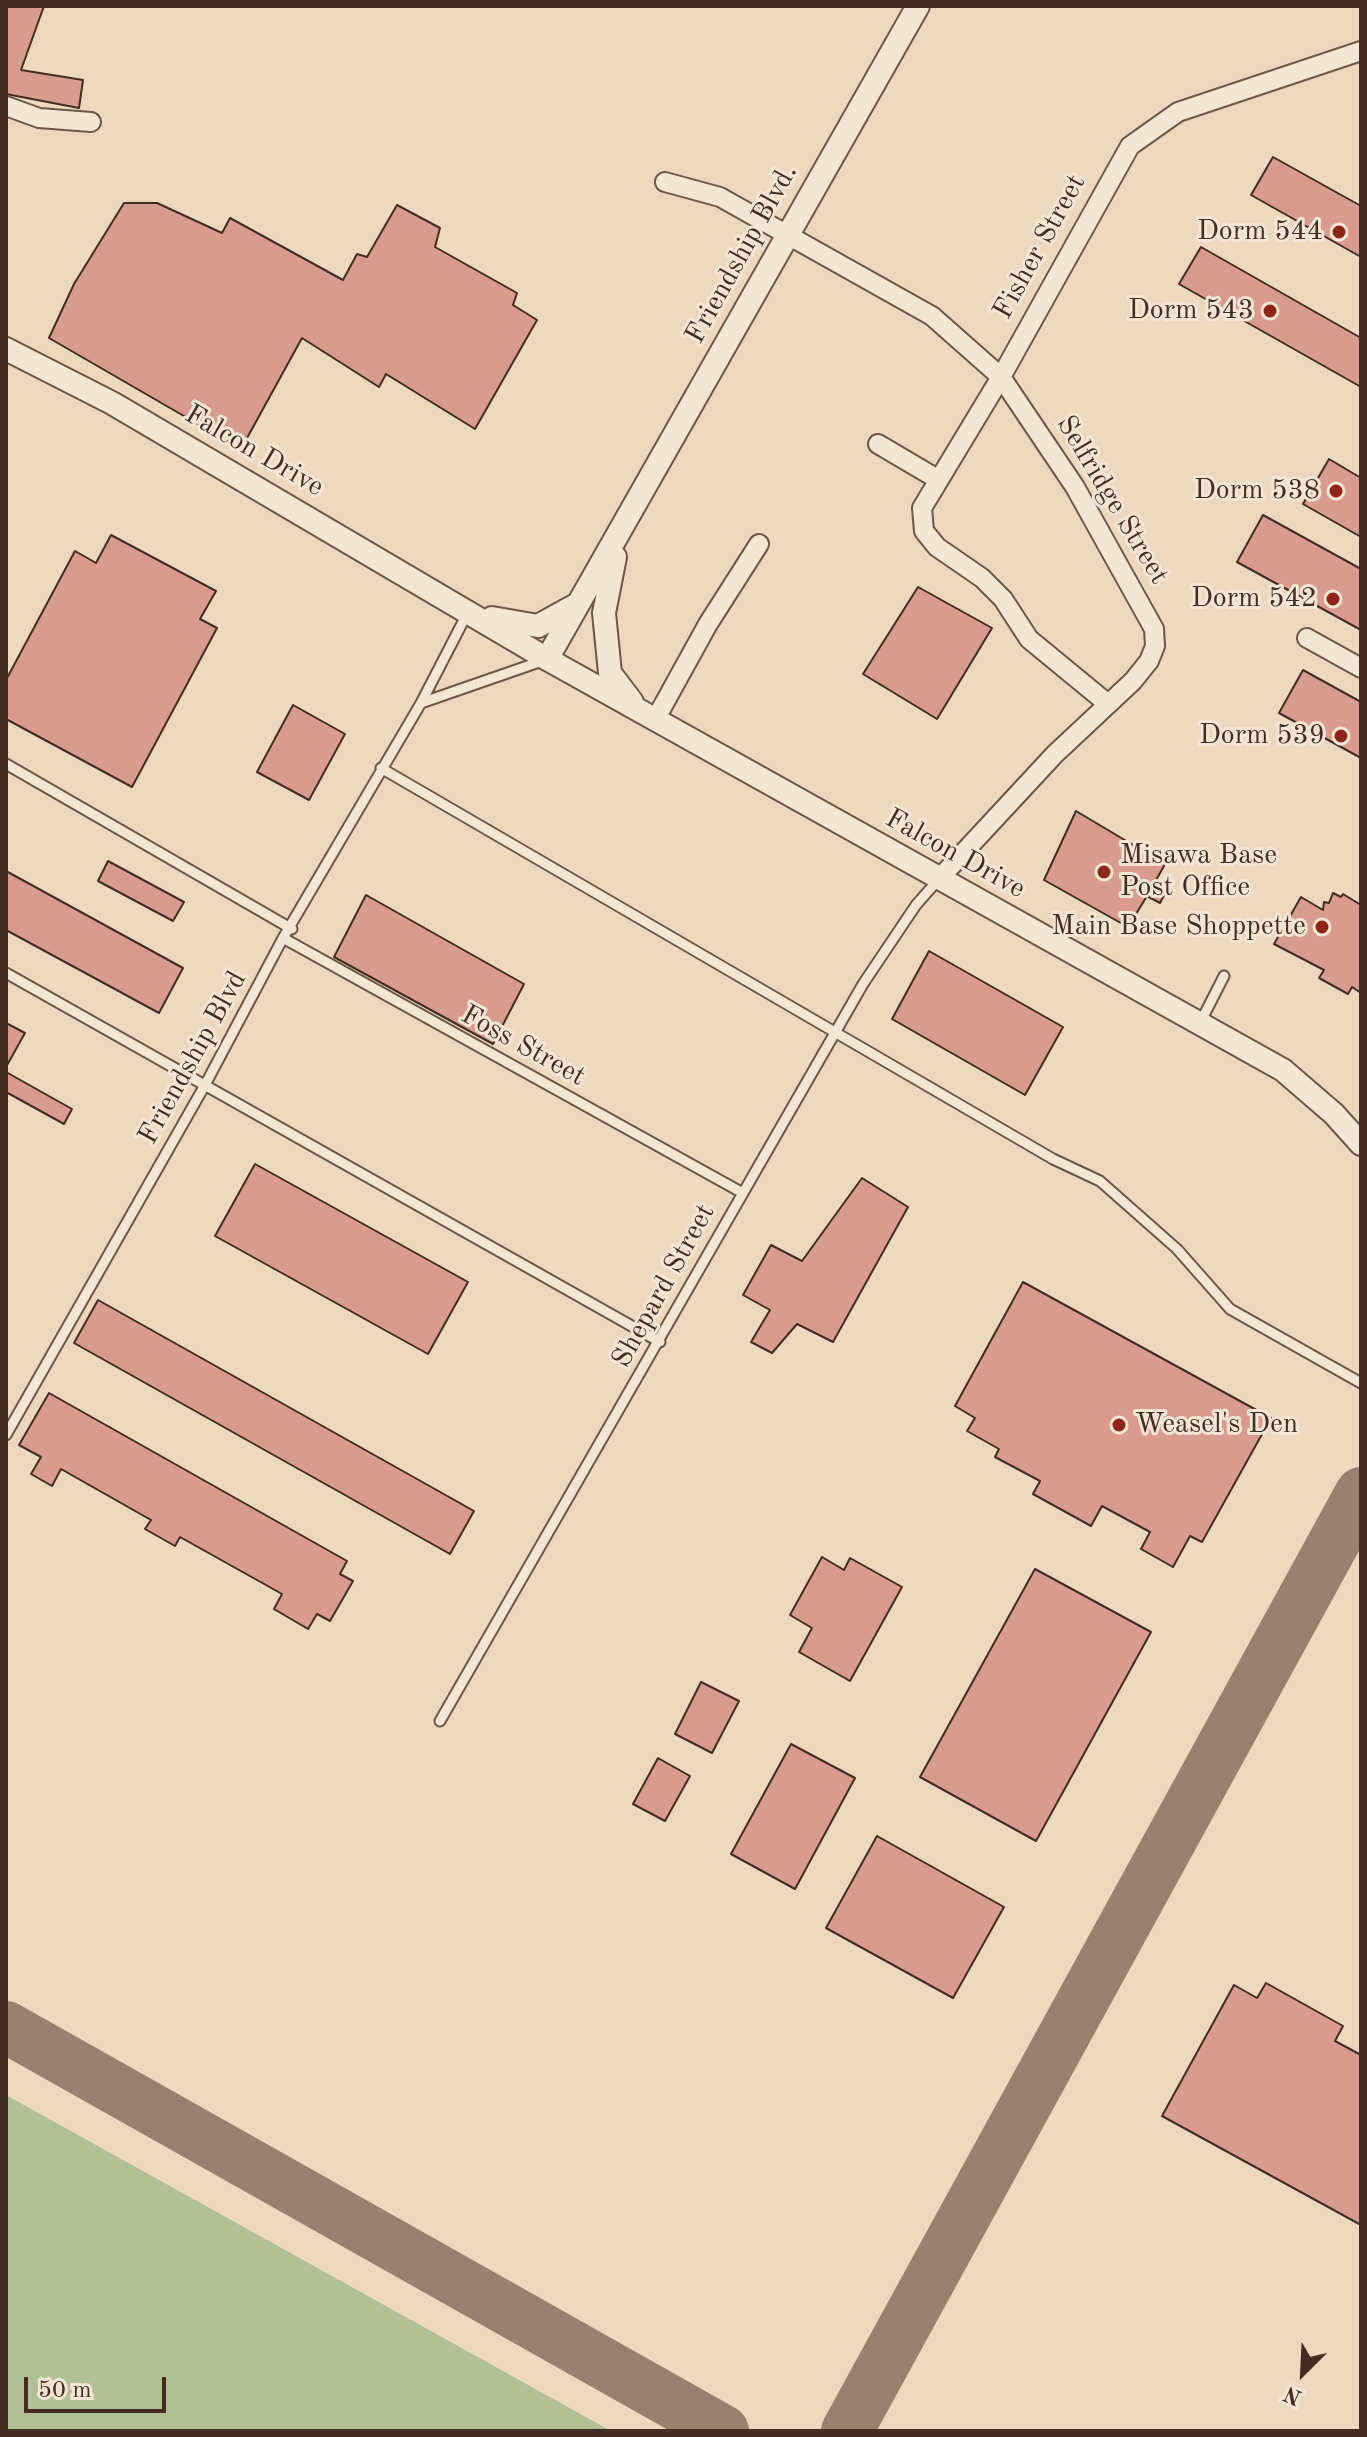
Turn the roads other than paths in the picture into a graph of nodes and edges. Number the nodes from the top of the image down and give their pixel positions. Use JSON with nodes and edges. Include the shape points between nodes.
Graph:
{"nodes":[{"id":1,"x":918,"y":6,"type":"edge"},
{"id":2,"x":1361,"y":51,"type":"edge"},
{"id":3,"x":6,"y":106,"type":"edge"},
{"id":4,"x":91,"y":122,"type":"dead end"},
{"id":5,"x":665,"y":182,"type":"dead end"},
{"id":6,"x":787,"y":233,"type":"junction"},
{"id":7,"x":6,"y":349,"type":"edge"},
{"id":8,"x":1001,"y":377,"type":"junction"},
{"id":9,"x":878,"y":444,"type":"dead end"},
{"id":10,"x":939,"y":480,"type":"junction"},
{"id":11,"x":621,"y":533,"type":"junction"},
{"id":12,"x":759,"y":544,"type":"dead end"},
{"id":13,"x":578,"y":604,"type":"junction"},
{"id":14,"x":468,"y":612,"type":"junction"},
{"id":15,"x":1307,"y":638,"type":"dead end"},
{"id":16,"x":547,"y":659,"type":"junction"},
{"id":17,"x":1361,"y":668,"type":"edge"},
{"id":18,"x":421,"y":703,"type":"junction"},
{"id":19,"x":1108,"y":704,"type":"junction"},
{"id":20,"x":648,"y":716,"type":"junction"},
{"id":21,"x":6,"y":764,"type":"edge"},
{"id":22,"x":381,"y":768,"type":"junction"},
{"id":23,"x":938,"y":880,"type":"junction"},
{"id":24,"x":292,"y":929,"type":"junction"},
{"id":25,"x":283,"y":938,"type":"junction"},
{"id":26,"x":6,"y":973,"type":"edge"},
{"id":27,"x":1224,"y":976,"type":"dead end"},
{"id":28,"x":1200,"y":1023,"type":"junction"},
{"id":29,"x":838,"y":1032,"type":"junction"},
{"id":30,"x":205,"y":1085,"type":"junction"},
{"id":31,"x":1361,"y":1144,"type":"edge"},
{"id":32,"x":741,"y":1192,"type":"junction"},
{"id":33,"x":660,"y":1342,"type":"junction"},
{"id":34,"x":1361,"y":1383,"type":"edge"},
{"id":35,"x":6,"y":1435,"type":"edge"},
{"id":36,"x":440,"y":1721,"type":"dead end"}],
"edges":[{"from":1,"to":6,"type":"street","name":"Friendship Blvd."},
{"from":2,"to":8,"type":"street","name":"Fisher Street","via":[[1178,112],[1130,146]]},
{"from":3,"to":4,"type":"street","via":[[39,118]]},
{"from":5,"to":6,"type":"street","name":"Selfridge Street","via":[[720,197]]},
{"from":6,"to":8,"type":"street","name":"Selfridge Street","via":[[932,316]]},
{"from":6,"to":11,"type":"street","name":"Friendship Blvd."},
{"from":7,"to":14,"type":"street","name":"Falcon Drive","via":[[126,411]]},
{"from":8,"to":10,"type":"street","name":"Fisher Street"},
{"from":8,"to":19,"type":"street","name":"Selfridge Street","via":[[1075,487],[1154,629],[1149,661]]},
{"from":9,"to":10,"type":"street"},
{"from":10,"to":19,"type":"street","name":"Fisher Street","via":[[922,508],[924,531],[1003,599],[1029,639]]},
{"from":11,"to":13,"type":"street","name":"Friendship Blvd."},
{"from":11,"to":20,"type":"street","name":"Friendship Blvd.","via":[[608,584],[610,673]]},
{"from":12,"to":20,"type":"street"},
{"from":13,"to":14,"type":"street","name":"Friendship Blvd.","via":[[538,626]]},
{"from":13,"to":16,"type":"street","name":"Friendship Blvd."},
{"from":14,"to":16,"type":"street","name":"Falcon Drive"},
{"from":14,"to":18,"type":"lane","name":"Friendship Blvd"},
{"from":15,"to":17,"type":"street"},
{"from":16,"to":18,"type":"lane"},
{"from":16,"to":20,"type":"street","name":"Falcon Drive"},
{"from":18,"to":22,"type":"lane","name":"Friendship Blvd"},
{"from":19,"to":23,"type":"street","name":"Selfridge Street"},
{"from":20,"to":23,"type":"street","name":"Falcon Drive"},
{"from":21,"to":24,"type":"lane"},
{"from":22,"to":24,"type":"lane","name":"Friendship Blvd"},
{"from":22,"to":29,"type":"lane"},
{"from":23,"to":28,"type":"street","name":"Falcon Drive"},
{"from":23,"to":29,"type":"lane","name":"Shepard Street","via":[[863,984]]},
{"from":24,"to":25,"type":"lane","name":"Friendship Blvd"},
{"from":25,"to":30,"type":"lane","name":"Friendship Blvd"},
{"from":25,"to":32,"type":"lane","name":"Foss Street"},
{"from":26,"to":30,"type":"lane"},
{"from":27,"to":28,"type":"lane"},
{"from":28,"to":31,"type":"street","name":"Falcon Drive","via":[[1283,1070]]},
{"from":29,"to":32,"type":"lane","name":"Shepard Street"},
{"from":29,"to":34,"type":"lane","via":[[1053,1159],[1100,1181],[1177,1249],[1230,1309]]},
{"from":30,"to":33,"type":"lane"},
{"from":30,"to":35,"type":"lane","name":"Friendship Blvd"},
{"from":32,"to":33,"type":"lane","name":"Shepard Street"},
{"from":33,"to":36,"type":"lane","name":"Shepard Street"}]}
